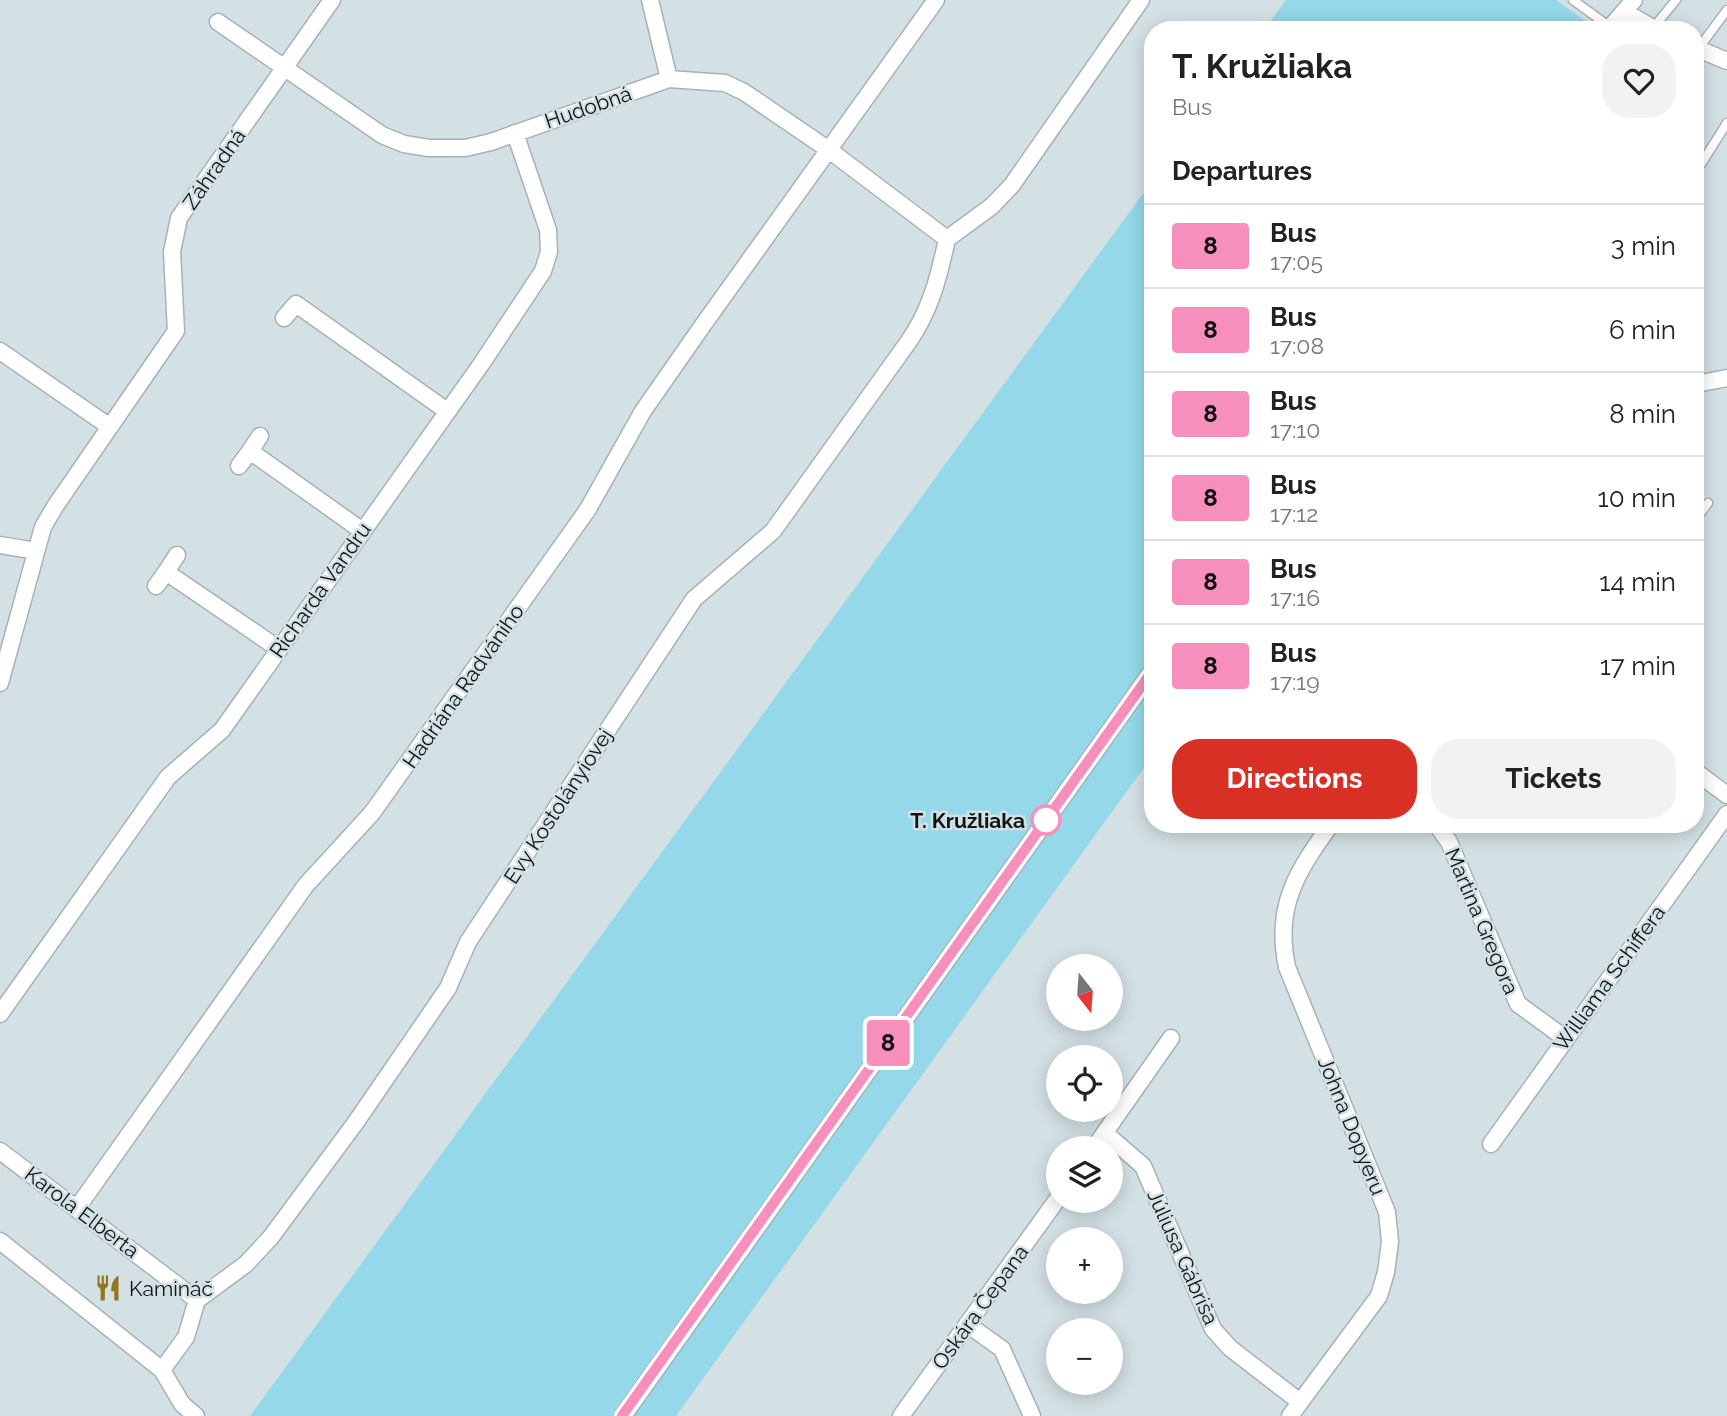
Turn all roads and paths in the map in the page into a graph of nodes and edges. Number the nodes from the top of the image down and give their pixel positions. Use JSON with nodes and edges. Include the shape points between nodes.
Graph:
{"nodes":[{"id":1,"x":332,"y":0,"type":"edge"},
{"id":2,"x":650,"y":0,"type":"edge"},
{"id":3,"x":936,"y":0,"type":"edge"},
{"id":4,"x":1141,"y":0,"type":"edge"},
{"id":5,"x":1573,"y":0,"type":"edge"},
{"id":6,"x":1676,"y":0,"type":"edge"},
{"id":7,"x":1629,"y":6,"type":"edge"},
{"id":8,"x":1727,"y":10,"type":"edge"},
{"id":9,"x":1599,"y":21,"type":"edge"},
{"id":10,"x":1616,"y":21,"type":"edge"},
{"id":11,"x":1646,"y":21,"type":"edge"},
{"id":12,"x":1661,"y":21,"type":"edge"},
{"id":13,"x":218,"y":22,"type":"dead end"},
{"id":14,"x":1704,"y":39,"type":"edge"},
{"id":15,"x":1704,"y":51,"type":"edge"},
{"id":16,"x":1727,"y":61,"type":"edge"},
{"id":17,"x":284,"y":69,"type":"junction"},
{"id":18,"x":669,"y":79,"type":"junction"},
{"id":19,"x":1727,"y":123,"type":"edge"},
{"id":20,"x":515,"y":133,"type":"junction"},
{"id":21,"x":829,"y":150,"type":"junction"},
{"id":22,"x":1704,"y":159,"type":"edge"},
{"id":23,"x":947,"y":239,"type":"junction"},
{"id":24,"x":306,"y":290,"type":"dead end"},
{"id":25,"x":296,"y":304,"type":"junction"},
{"id":26,"x":284,"y":318,"type":"dead end"},
{"id":27,"x":0,"y":351,"type":"edge"},
{"id":28,"x":1727,"y":378,"type":"edge"},
{"id":29,"x":1704,"y":382,"type":"edge"},
{"id":30,"x":446,"y":411,"type":"junction"},
{"id":31,"x":110,"y":427,"type":"junction"},
{"id":32,"x":260,"y":436,"type":"dead end"},
{"id":33,"x":250,"y":451,"type":"junction"},
{"id":34,"x":239,"y":466,"type":"dead end"},
{"id":35,"x":1707,"y":503,"type":"dead end"},
{"id":36,"x":1704,"y":507,"type":"edge"},
{"id":37,"x":361,"y":530,"type":"junction"},
{"id":38,"x":0,"y":545,"type":"edge"},
{"id":39,"x":36,"y":551,"type":"junction"},
{"id":40,"x":177,"y":555,"type":"dead end"},
{"id":41,"x":166,"y":572,"type":"junction"},
{"id":42,"x":156,"y":586,"type":"dead end"},
{"id":43,"x":279,"y":649,"type":"junction"},
{"id":44,"x":0,"y":683,"type":"edge"},
{"id":45,"x":1144,"y":683,"type":"edge"},
{"id":46,"x":1704,"y":778,"type":"edge"},
{"id":47,"x":1727,"y":794,"type":"edge"},
{"id":48,"x":1727,"y":814,"type":"edge"},
{"id":49,"x":1325,"y":833,"type":"edge"},
{"id":50,"x":1442,"y":833,"type":"edge"},
{"id":51,"x":0,"y":1014,"type":"edge"},
{"id":52,"x":1171,"y":1038,"type":"dead end"},
{"id":53,"x":1566,"y":1038,"type":"junction"},
{"id":54,"x":1105,"y":1133,"type":"junction"},
{"id":55,"x":1103,"y":1136,"type":"edge"},
{"id":56,"x":1491,"y":1144,"type":"dead end"},
{"id":57,"x":0,"y":1151,"type":"edge"},
{"id":58,"x":77,"y":1208,"type":"junction"},
{"id":59,"x":1047,"y":1213,"type":"edge"},
{"id":60,"x":0,"y":1241,"type":"edge"},
{"id":61,"x":197,"y":1300,"type":"junction"},
{"id":62,"x":967,"y":1324,"type":"junction"},
{"id":63,"x":162,"y":1370,"type":"junction"},
{"id":64,"x":1300,"y":1402,"type":"junction"},
{"id":65,"x":196,"y":1416,"type":"edge"},
{"id":66,"x":622,"y":1416,"type":"edge"},
{"id":67,"x":901,"y":1416,"type":"edge"},
{"id":68,"x":1032,"y":1416,"type":"edge"},
{"id":69,"x":1290,"y":1416,"type":"edge"}],
"edges":[{"from":1,"to":17,"type":"street","name":"Záhradná"},
{"from":2,"to":18,"type":"street"},
{"from":3,"to":21,"type":"street","name":"Hadriána Radvániho"},
{"from":4,"to":23,"type":"street","via":[[1012,185]]},
{"from":5,"to":9,"type":"lane"},
{"from":6,"to":12,"type":"lane"},
{"from":7,"to":10,"type":"street"},
{"from":7,"to":11,"type":"street"},
{"from":8,"to":14,"type":"lane"},
{"from":13,"to":17,"type":"street","name":"Hudobná"},
{"from":15,"to":16,"type":"street"},
{"from":17,"to":20,"type":"street","name":"Hudobná","via":[[365,126],[404,144],[465,148]]},
{"from":17,"to":31,"type":"street","name":"Záhradná","via":[[179,218],[172,252],[176,331]]},
{"from":18,"to":20,"type":"street","name":"Hudobná"},
{"from":18,"to":21,"type":"street","name":"Hudobná","via":[[725,83]]},
{"from":19,"to":22,"type":"lane"},
{"from":20,"to":30,"type":"street","name":"Richarda Vandru","via":[[545,216],[548,258]]},
{"from":21,"to":23,"type":"street","name":"Hudobná"},
{"from":21,"to":58,"type":"street","name":"Hadriána Radvániho","via":[[643,411],[588,509],[372,813],[306,885]]},
{"from":23,"to":61,"type":"street","name":"Evy Kostolányiovej","via":[[936,288],[909,341],[773,531],[694,599],[468,942],[448,988],[271,1237],[246,1264]]},
{"from":24,"to":25,"type":"street"},
{"from":25,"to":26,"type":"street"},
{"from":25,"to":30,"type":"street"},
{"from":27,"to":31,"type":"street"},
{"from":28,"to":29,"type":"street"},
{"from":30,"to":37,"type":"street","name":"Richarda Vandru"},
{"from":31,"to":39,"type":"street","name":"Záhradná","via":[[55,505]]},
{"from":32,"to":33,"type":"street"},
{"from":33,"to":34,"type":"street"},
{"from":33,"to":37,"type":"street"},
{"from":35,"to":36,"type":"lane"},
{"from":37,"to":43,"type":"street","name":"Richarda Vandru"},
{"from":38,"to":39,"type":"street"},
{"from":39,"to":44,"type":"street","name":"Záhradná"},
{"from":40,"to":41,"type":"street"},
{"from":41,"to":42,"type":"street"},
{"from":41,"to":43,"type":"street"},
{"from":43,"to":51,"type":"street","name":"Richarda Vandru","via":[[222,730],[168,777]]},
{"from":45,"to":66,"type":"street"},
{"from":46,"to":47,"type":"street"},
{"from":48,"to":53,"type":"street","name":"Williama Schiffera"},
{"from":49,"to":64,"type":"street","name":"Johna Dopyeru","via":[[1297,873],[1282,923],[1283,946],[1287,967],[1387,1212],[1390,1242],[1379,1296]]},
{"from":50,"to":53,"type":"street","name":"Martina Gregora","via":[[1518,1004]]},
{"from":52,"to":54,"type":"street"},
{"from":53,"to":56,"type":"street","name":"Williama Schiffera"},
{"from":54,"to":55,"type":"street"},
{"from":54,"to":64,"type":"street","name":"Júliusa Gábriša","via":[[1143,1166],[1213,1329],[1230,1348]]},
{"from":57,"to":58,"type":"street","name":"Karola Elberta"},
{"from":58,"to":61,"type":"street","name":"Karola Elberta"},
{"from":59,"to":62,"type":"street","name":"Oskára Čepana"},
{"from":60,"to":63,"type":"street"},
{"from":61,"to":63,"type":"street","via":[[186,1337]]},
{"from":62,"to":67,"type":"street","name":"Oskára Čepana"},
{"from":62,"to":68,"type":"street","via":[[1002,1349]]},
{"from":63,"to":65,"type":"street","via":[[182,1404]]},
{"from":64,"to":69,"type":"street","name":"Johna Dopyeru"}]}
